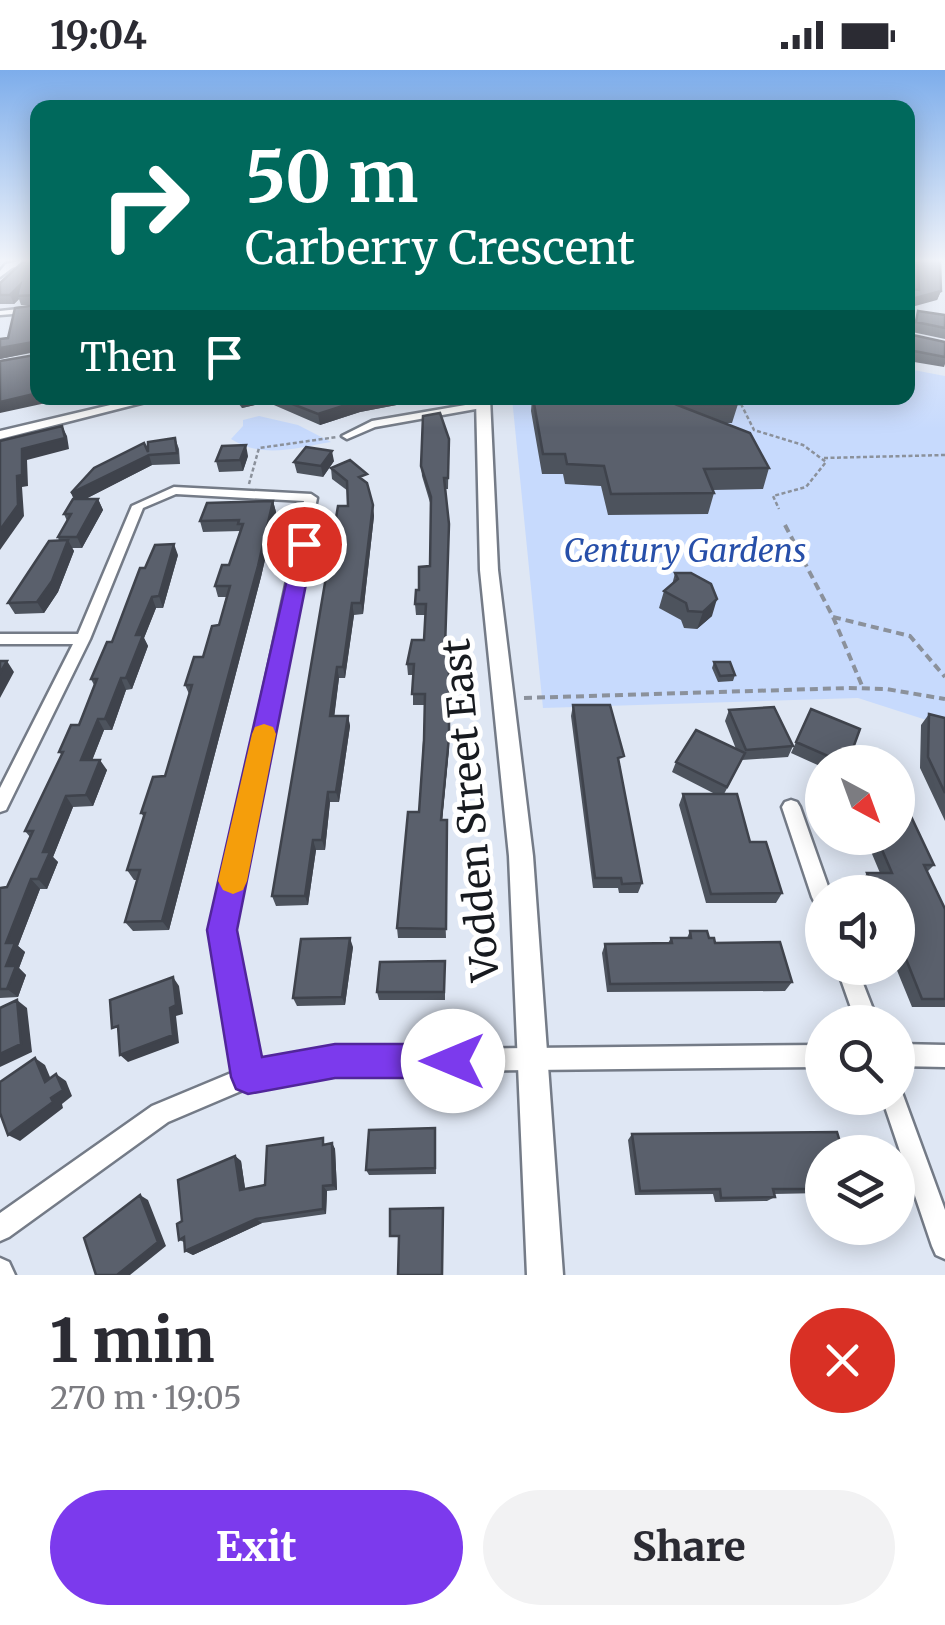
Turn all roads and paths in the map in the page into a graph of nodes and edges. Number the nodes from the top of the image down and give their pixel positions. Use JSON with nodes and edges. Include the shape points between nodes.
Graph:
{"nodes":[{"id":1,"x":125,"y":405,"type":"edge"},
{"id":2,"x":464,"y":405,"type":"edge"},
{"id":3,"x":483,"y":405,"type":"edge"},
{"id":4,"x":744,"y":405,"type":"edge"},
{"id":5,"x":0,"y":435,"type":"edge"},
{"id":6,"x":346,"y":436,"type":"joint"},
{"id":7,"x":945,"y":455,"type":"edge"},
{"id":8,"x":824,"y":458,"type":"junction"},
{"id":9,"x":246,"y":493,"type":"junction"},
{"id":10,"x":778,"y":509,"type":"dead end"},
{"id":11,"x":785,"y":526,"type":"dead end"},
{"id":12,"x":832,"y":617,"type":"junction"},
{"id":13,"x":0,"y":639,"type":"edge"},
{"id":14,"x":83,"y":639,"type":"junction"},
{"id":15,"x":945,"y":678,"type":"edge"},
{"id":16,"x":863,"y":688,"type":"junction"},
{"id":17,"x":504,"y":699,"type":"junction"},
{"id":18,"x":945,"y":699,"type":"edge"},
{"id":19,"x":0,"y":805,"type":"edge"},
{"id":20,"x":791,"y":807,"type":"dead end"},
{"id":21,"x":814,"y":875,"type":"edge"},
{"id":22,"x":915,"y":1055,"type":"edge"},
{"id":23,"x":805,"y":1056,"type":"edge"},
{"id":24,"x":945,"y":1056,"type":"edge"},
{"id":25,"x":530,"y":1062,"type":"junction"},
{"id":26,"x":248,"y":1077,"type":"junction"},
{"id":27,"x":899,"y":1115,"type":"edge"},
{"id":28,"x":0,"y":1228,"type":"edge"},
{"id":29,"x":945,"y":1246,"type":"edge"},
{"id":30,"x":545,"y":1275,"type":"edge"}],
"edges":[{"from":1,"to":5,"type":"street"},
{"from":2,"to":6,"type":"street"},
{"from":3,"to":17,"type":"street","name":"Vodden Street East"},
{"from":4,"to":8,"type":"path","via":[[754,430]]},
{"from":6,"to":9,"type":"path","via":[[260,448]]},
{"from":7,"to":8,"type":"path"},
{"from":8,"to":10,"type":"path","via":[[826,466],[813,482],[773,496]]},
{"from":9,"to":14,"type":"street","via":[[174,490],[138,506]]},
{"from":9,"to":26,"type":"street","via":[[312,498],[222,930]]},
{"from":11,"to":12,"type":"path"},
{"from":12,"to":15,"type":"path","via":[[910,636]]},
{"from":12,"to":16,"type":"path"},
{"from":13,"to":14,"type":"street"},
{"from":14,"to":19,"type":"street"},
{"from":16,"to":17,"type":"path"},
{"from":16,"to":18,"type":"path"},
{"from":17,"to":25,"type":"street","name":"Vodden Street East","via":[[521,856]]},
{"from":20,"to":21,"type":"street"},
{"from":22,"to":24,"type":"street"},
{"from":23,"to":25,"type":"street"},
{"from":25,"to":26,"type":"street","via":[[335,1061]]},
{"from":25,"to":30,"type":"street","name":"Vodden Street East"},
{"from":26,"to":28,"type":"street","via":[[160,1114]]},
{"from":27,"to":29,"type":"street"}]}
